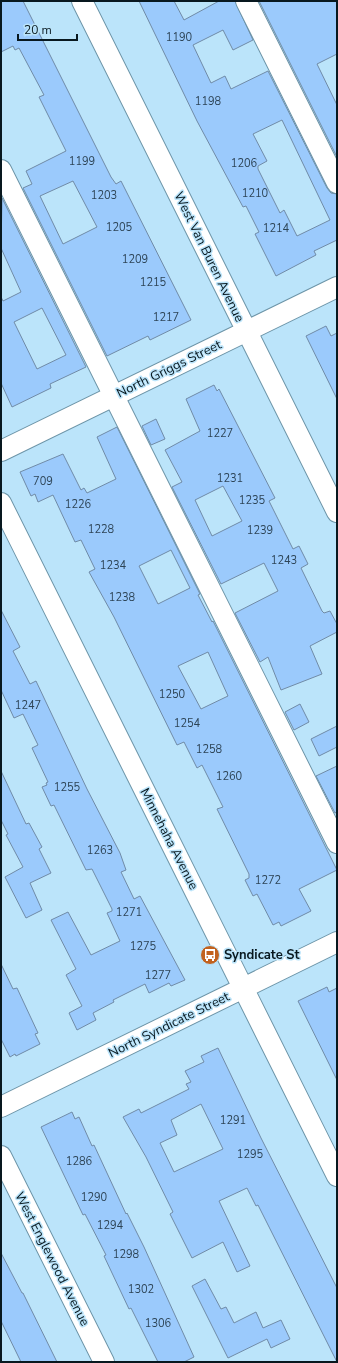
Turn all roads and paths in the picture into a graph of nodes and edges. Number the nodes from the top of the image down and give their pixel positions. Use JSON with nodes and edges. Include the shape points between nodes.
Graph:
{"nodes":[{"id":1,"x":82,"y":1,"type":"edge"},
{"id":2,"x":246,"y":1,"type":"edge"},
{"id":3,"x":1,"y":170,"type":"edge"},
{"id":4,"x":337,"y":183,"type":"edge"},
{"id":5,"x":337,"y":288,"type":"edge"},
{"id":6,"x":246,"y":331,"type":"junction"},
{"id":7,"x":114,"y":396,"type":"junction"},
{"id":8,"x":1,"y":451,"type":"edge"},
{"id":9,"x":1,"y":503,"type":"edge"},
{"id":10,"x":337,"y":512,"type":"edge"},
{"id":11,"x":337,"y":843,"type":"edge"},
{"id":12,"x":337,"y":942,"type":"edge"},
{"id":13,"x":244,"y":988,"type":"junction"},
{"id":14,"x":1,"y":1107,"type":"edge"},
{"id":15,"x":1,"y":1156,"type":"edge"},
{"id":16,"x":337,"y":1176,"type":"edge"},
{"id":17,"x":104,"y":1362,"type":"edge"}],
"edges":[{"from":1,"to":6,"type":"street","name":"West Van Buren Avenue"},
{"from":2,"to":4,"type":"street"},
{"from":3,"to":7,"type":"street"},
{"from":5,"to":6,"type":"street","name":"North Griggs Street"},
{"from":6,"to":7,"type":"street","name":"North Griggs Street"},
{"from":6,"to":10,"type":"street","name":"West Van Buren Avenue"},
{"from":7,"to":8,"type":"street","name":"North Griggs Street"},
{"from":7,"to":11,"type":"street"},
{"from":9,"to":13,"type":"street","name":"Minnehaha Avenue"},
{"from":12,"to":13,"type":"street","name":"North Syndicate Street"},
{"from":13,"to":14,"type":"street","name":"North Syndicate Street"},
{"from":13,"to":16,"type":"street","name":"Minnehaha Avenue"},
{"from":15,"to":17,"type":"street","name":"West Englewood Avenue"}]}
